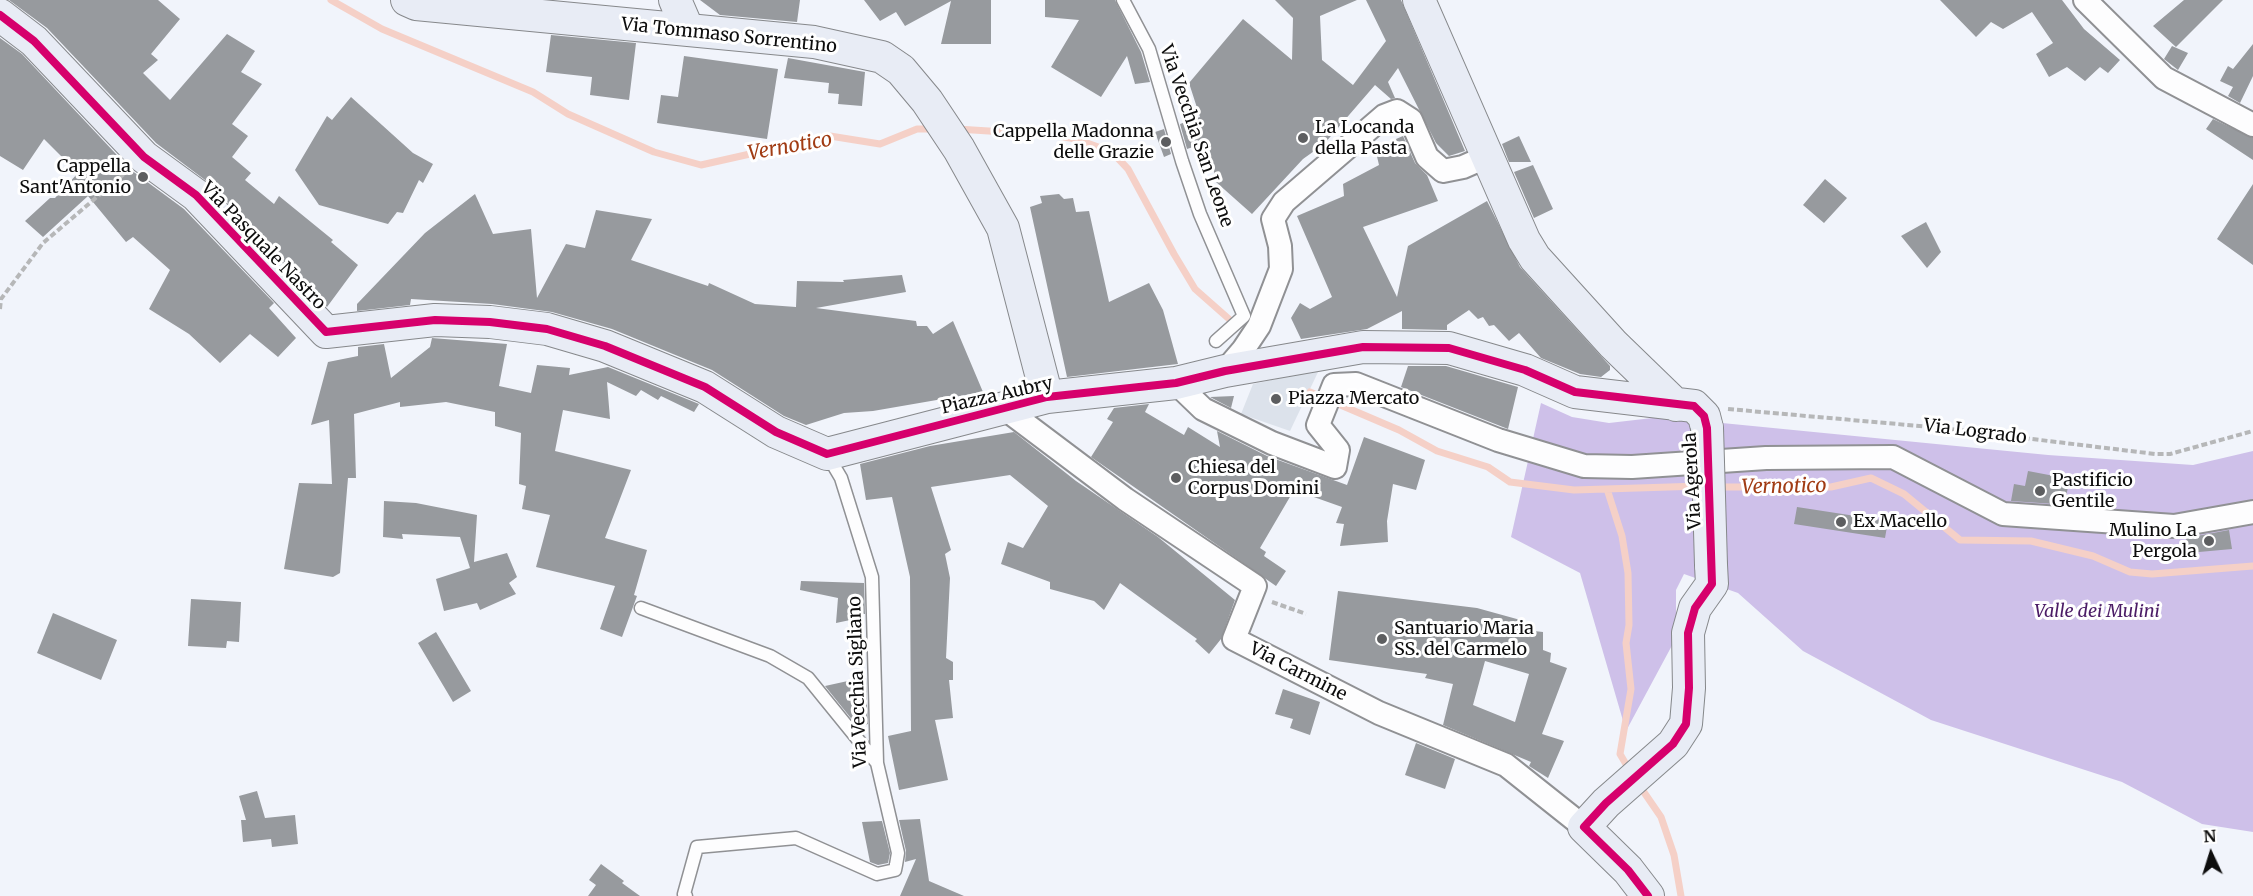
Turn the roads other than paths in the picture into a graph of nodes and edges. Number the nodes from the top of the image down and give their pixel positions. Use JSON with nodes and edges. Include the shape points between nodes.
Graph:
{"nodes":[{"id":1,"x":407,"y":0,"type":"edge"},
{"id":2,"x":675,"y":0,"type":"edge"},
{"id":3,"x":1123,"y":0,"type":"edge"},
{"id":4,"x":1419,"y":0,"type":"edge"},
{"id":5,"x":2085,"y":0,"type":"edge"},
{"id":6,"x":0,"y":15,"type":"edge"},
{"id":7,"x":688,"y":30,"type":"junction"},
{"id":8,"x":2253,"y":125,"type":"edge"},
{"id":9,"x":1488,"y":156,"type":"junction"},
{"id":10,"x":1216,"y":341,"type":"dead end"},
{"id":11,"x":1613,"y":344,"type":"junction"},
{"id":12,"x":1225,"y":371,"type":"junction"},
{"id":13,"x":1176,"y":383,"type":"junction"},
{"id":14,"x":1594,"y":393,"type":"junction"},
{"id":15,"x":1047,"y":397,"type":"junction"},
{"id":16,"x":1004,"y":408,"type":"junction"},
{"id":17,"x":1692,"y":413,"type":"junction"},
{"id":18,"x":827,"y":454,"type":"junction"},
{"id":19,"x":2253,"y":512,"type":"edge"},
{"id":20,"x":641,"y":608,"type":"dead end"},
{"id":21,"x":877,"y":763,"type":"junction"},
{"id":22,"x":1584,"y":827,"type":"junction"},
{"id":23,"x":686,"y":896,"type":"edge"},
{"id":24,"x":1648,"y":896,"type":"edge"}],
"edges":[{"from":1,"to":7,"type":"street","name":"Via Tommaso Sorrentino","via":[[416,4]]},
{"from":2,"to":7,"type":"street"},
{"from":3,"to":10,"type":"lane","name":"Via Vecchia San Leone","via":[[1149,49],[1200,214],[1244,316]]},
{"from":4,"to":9,"type":"street"},
{"from":5,"to":8,"type":"street","via":[[2164,78]]},
{"from":6,"to":18,"type":"street","name":"Via Pasquale Nastro","via":[[34,41],[144,157],[196,195],[326,332],[435,320],[548,329],[605,346],[705,387],[776,432]]},
{"from":7,"to":15,"type":"street","name":"Via Tommaso Sorrentino","via":[[814,42],[882,57],[901,70],[959,149],[1003,228]]},
{"from":9,"to":11,"type":"street","via":[[1535,258]]},
{"from":9,"to":12,"type":"street","via":[[1443,171],[1427,157],[1411,120],[1397,111],[1384,116],[1278,210],[1273,219],[1281,269],[1259,326]]},
{"from":11,"to":14,"type":"street","via":[[1619,361],[1612,377]]},
{"from":11,"to":17,"type":"street"},
{"from":12,"to":13,"type":"street"},
{"from":12,"to":14,"type":"street","via":[[1363,347],[1449,348],[1525,370],[1575,392]]},
{"from":13,"to":15,"type":"street","name":"Piazza Aubry"},
{"from":13,"to":19,"type":"street","via":[[1203,409],[1272,443],[1335,467],[1338,450],[1318,425],[1334,385],[1356,384],[1498,440],[1584,466],[1893,457],[2004,514],[2174,526]]},
{"from":14,"to":17,"type":"street"},
{"from":15,"to":16,"type":"street","name":"Piazza Aubry"},
{"from":16,"to":18,"type":"street","name":"Piazza Aubry"},
{"from":16,"to":22,"type":"street","name":"Via Carmine","via":[[1125,499],[1255,586],[1234,639],[1379,713],[1506,765]]},
{"from":17,"to":22,"type":"street","name":"Via Agerola","bridge":true,"via":[[1712,584],[1695,608],[1688,633],[1686,724],[1673,744]]},
{"from":18,"to":21,"type":"lane","name":"Via Vecchia Sigliano","via":[[842,478],[872,577]]},
{"from":20,"to":21,"type":"lane","via":[[770,656],[808,678]]},
{"from":21,"to":23,"type":"lane","name":"Via Vecchia Sigliano","via":[[898,853],[895,870],[877,874],[796,838],[697,847]]},
{"from":22,"to":24,"type":"street","via":[[1628,870]]}]}
